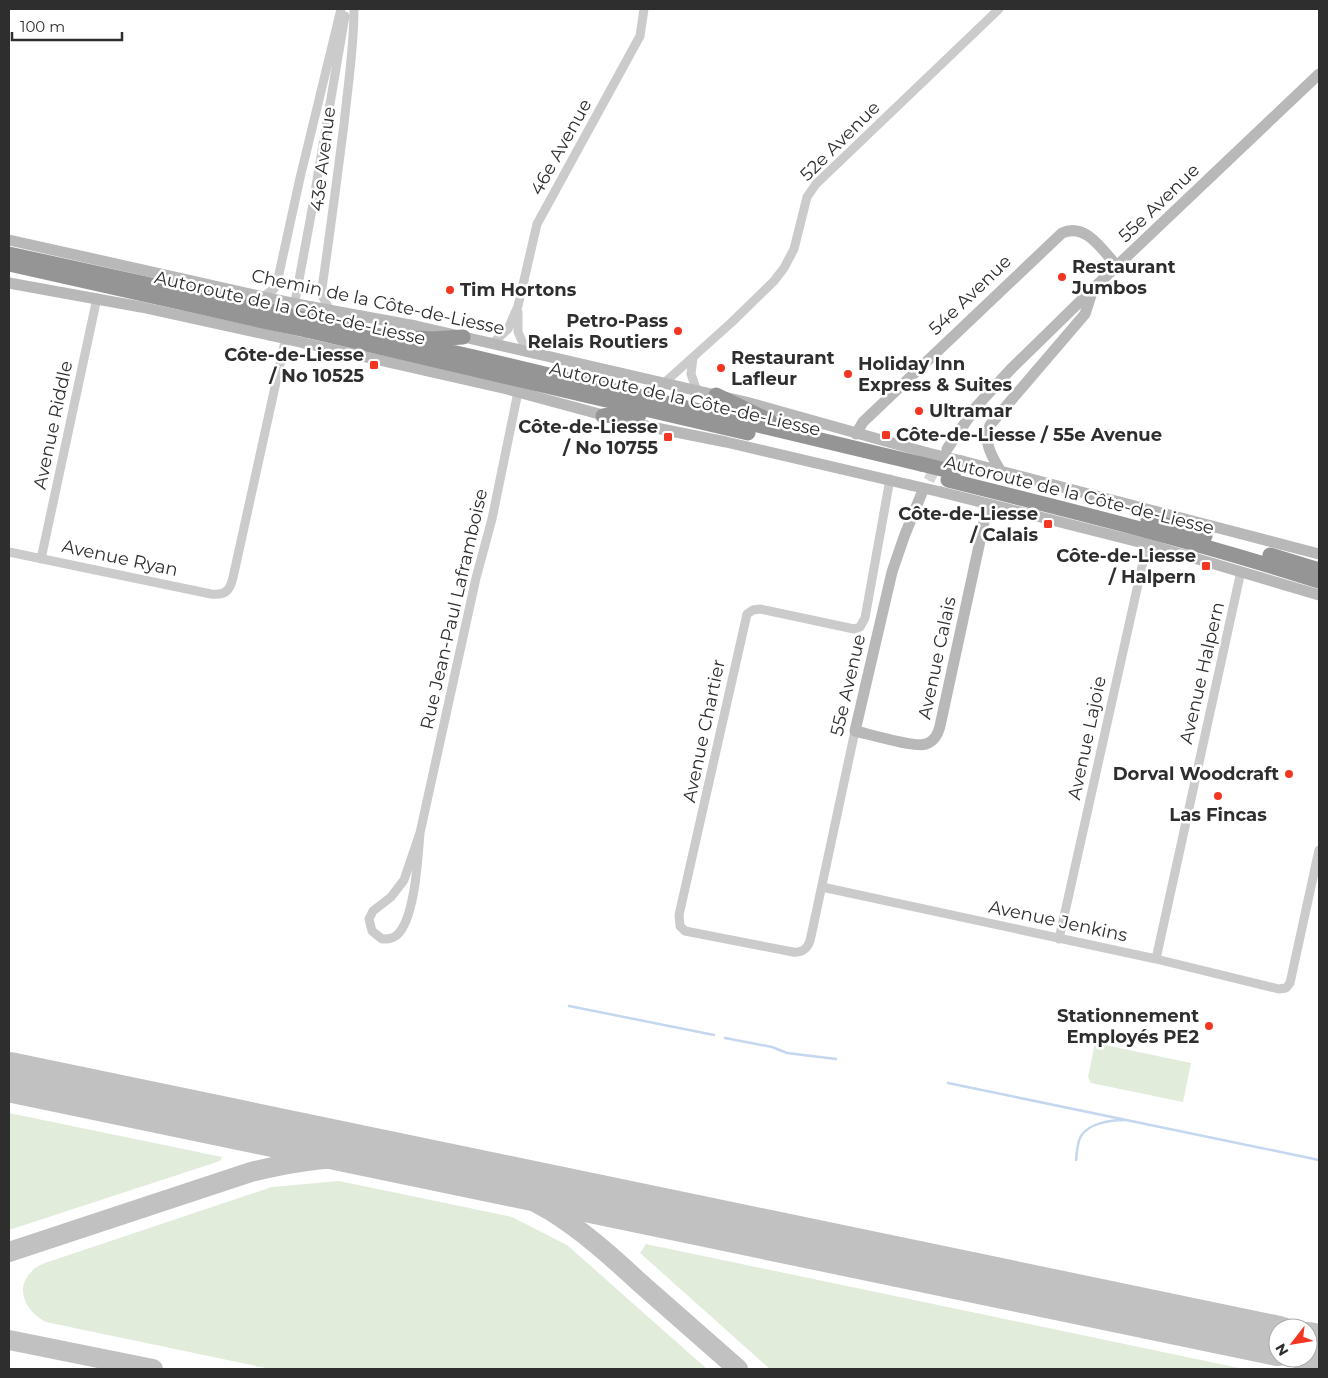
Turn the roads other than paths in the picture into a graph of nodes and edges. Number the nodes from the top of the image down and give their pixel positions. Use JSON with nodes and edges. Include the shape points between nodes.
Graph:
{"nodes":[{"id":1,"x":341,"y":9,"type":"edge"},
{"id":2,"x":346,"y":9,"type":"edge"},
{"id":3,"x":354,"y":9,"type":"edge"},
{"id":4,"x":644,"y":9,"type":"edge"},
{"id":5,"x":999,"y":9,"type":"edge"},
{"id":6,"x":1319,"y":74,"type":"edge"},
{"id":7,"x":9,"y":240,"type":"edge"},
{"id":8,"x":9,"y":254,"type":"edge"},
{"id":9,"x":9,"y":264,"type":"edge"},
{"id":10,"x":1117,"y":266,"type":"junction"},
{"id":11,"x":9,"y":273,"type":"edge"},
{"id":12,"x":65,"y":277,"type":"junction"},
{"id":13,"x":9,"y":283,"type":"edge"},
{"id":14,"x":1094,"y":287,"type":"junction"},
{"id":15,"x":296,"y":296,"type":"dead end"},
{"id":16,"x":263,"y":297,"type":"junction"},
{"id":17,"x":97,"y":298,"type":"junction"},
{"id":18,"x":518,"y":306,"type":"junction"},
{"id":19,"x":330,"y":311,"type":"junction"},
{"id":20,"x":273,"y":318,"type":"junction"},
{"id":21,"x":308,"y":325,"type":"junction"},
{"id":22,"x":364,"y":332,"type":"junction"},
{"id":23,"x":463,"y":337,"type":"junction"},
{"id":24,"x":492,"y":344,"type":"junction"},
{"id":25,"x":284,"y":346,"type":"dead end"},
{"id":26,"x":527,"y":352,"type":"junction"},
{"id":27,"x":693,"y":358,"type":"junction"},
{"id":28,"x":663,"y":384,"type":"junction"},
{"id":29,"x":697,"y":391,"type":"junction"},
{"id":30,"x":518,"y":392,"type":"junction"},
{"id":31,"x":716,"y":396,"type":"junction"},
{"id":32,"x":603,"y":416,"type":"junction"},
{"id":33,"x":687,"y":419,"type":"junction"},
{"id":34,"x":856,"y":434,"type":"junction"},
{"id":35,"x":803,"y":436,"type":"junction"},
{"id":36,"x":947,"y":449,"type":"tunnel mouth"},
{"id":37,"x":919,"y":469,"type":"junction"},
{"id":38,"x":1000,"y":470,"type":"junction"},
{"id":39,"x":951,"y":476,"type":"junction"},
{"id":40,"x":890,"y":479,"type":"junction"},
{"id":41,"x":921,"y":495,"type":"tunnel mouth"},
{"id":42,"x":988,"y":504,"type":"junction"},
{"id":43,"x":1147,"y":544,"type":"junction"},
{"id":44,"x":9,"y":552,"type":"edge"},
{"id":45,"x":1319,"y":554,"type":"edge"},
{"id":46,"x":41,"y":559,"type":"junction"},
{"id":47,"x":1316,"y":569,"type":"edge"},
{"id":48,"x":1241,"y":571,"type":"junction"},
{"id":49,"x":1319,"y":581,"type":"edge"},
{"id":50,"x":1319,"y":595,"type":"edge"},
{"id":51,"x":855,"y":731,"type":"junction"},
{"id":52,"x":420,"y":833,"type":"junction"},
{"id":53,"x":1319,"y":850,"type":"edge"},
{"id":54,"x":822,"y":887,"type":"junction"},
{"id":55,"x":1059,"y":939,"type":"junction"},
{"id":56,"x":1156,"y":959,"type":"junction"}],
"edges":[{"from":1,"to":16,"type":"street","name":"43e Avenue","via":[[278,279],[274,289]]},
{"from":2,"to":15,"type":"street","name":"43e Avenue"},
{"from":3,"to":19,"type":"street","name":"43e Avenue","via":[[331,233],[322,288],[322,296]]},
{"from":4,"to":18,"type":"street","name":"46e Avenue","via":[[640,36],[537,224]]},
{"from":5,"to":27,"type":"street","name":"52e Avenue","via":[[816,184],[807,197],[794,249],[784,268]]},
{"from":6,"to":10,"type":"main road","name":"55e Avenue"},
{"from":7,"to":16,"type":"main road","name":"Chemin de la Côte-de-Liesse"},
{"from":8,"to":20,"type":"highway","name":"Autoroute de la Côte-de-Liesse"},
{"from":9,"to":12,"type":"highway","name":"Autoroute de la Côte-de-Liesse"},
{"from":10,"to":14,"type":"main road","name":"55e Avenue"},
{"from":10,"to":34,"type":"main road","name":"54e Avenue","via":[[1085,233],[1074,230],[1062,233],[863,422]]},
{"from":11,"to":12,"type":"highway"},
{"from":12,"to":20,"type":"highway","name":"Autoroute de la Côte-de-Liesse"},
{"from":13,"to":17,"type":"main road","name":"Chemin de la Côte-de-Liesse"},
{"from":14,"to":36,"type":"main road","name":"55e Avenue","via":[[997,383]]},
{"from":14,"to":38,"type":"main road","via":[[1085,314],[990,425],[987,445]]},
{"from":16,"to":20,"type":"main road","name":"Chemin de la Côte-de-Liesse"},
{"from":17,"to":20,"type":"main road","name":"Chemin de la Côte-de-Liesse"},
{"from":17,"to":46,"type":"street","name":"Avenue Riddle"},
{"from":18,"to":24,"type":"street","name":"46e Avenue","via":[[508,329]]},
{"from":18,"to":26,"type":"street","name":"46e Avenue","via":[[518,332]]},
{"from":19,"to":21,"type":"main road","name":"Chemin de la Côte-de-Liesse"},
{"from":19,"to":23,"type":"main road","name":"Chemin de la Côte-de-Liesse"},
{"from":20,"to":21,"type":"highway","name":"Autoroute de la Côte-de-Liesse","bridge":true},
{"from":20,"to":21,"type":"main road","name":"Chemin de la Côte-de-Liesse","bridge":true},
{"from":21,"to":22,"type":"highway","name":"Autoroute de la Côte-de-Liesse"},
{"from":21,"to":30,"type":"main road","name":"Chemin de la Côte-de-Liesse"},
{"from":21,"to":33,"type":"highway","name":"Autoroute de la Côte-de-Liesse"},
{"from":22,"to":23,"type":"highway","via":[[432,339]]},
{"from":22,"to":35,"type":"highway","name":"Autoroute de la Côte-de-Liesse"},
{"from":23,"to":24,"type":"main road","name":"Chemin de la Côte-de-Liesse"},
{"from":24,"to":26,"type":"main road","name":"Chemin de la Côte-de-Liesse"},
{"from":25,"to":46,"type":"street","name":"Avenue Ryan","via":[[233,581],[224,594]]},
{"from":26,"to":28,"type":"main road","name":"Chemin de la Côte-de-Liesse"},
{"from":27,"to":28,"type":"street","name":"52e Avenue"},
{"from":27,"to":29,"type":"street","via":[[691,374]]},
{"from":28,"to":29,"type":"main road","name":"Chemin de la Côte-de-Liesse"},
{"from":29,"to":31,"type":"main road","name":"Chemin de la Côte-de-Liesse"},
{"from":30,"to":32,"type":"main road","name":"Chemin de la Côte-de-Liesse"},
{"from":30,"to":52,"type":"street","name":"Rue Jean-Paul Laframboise"},
{"from":31,"to":34,"type":"main road","name":"Chemin de la Côte-de-Liesse"},
{"from":31,"to":35,"type":"highway"},
{"from":32,"to":33,"type":"highway","via":[[624,413]]},
{"from":32,"to":40,"type":"main road","name":"Chemin de la Côte-de-Liesse"},
{"from":33,"to":37,"type":"highway","name":"Autoroute de la Côte-de-Liesse"},
{"from":34,"to":37,"type":"main road","name":"Chemin de la Côte-de-Liesse"},
{"from":35,"to":37,"type":"highway","name":"Autoroute de la Côte-de-Liesse"},
{"from":37,"to":39,"type":"highway","name":"Autoroute de la Côte-de-Liesse","bridge":true},
{"from":37,"to":39,"type":"main road","name":"Chemin de la Côte-de-Liesse","bridge":true},
{"from":37,"to":40,"type":"main road","name":"Chemin de la Côte-de-Liesse"},
{"from":38,"to":39,"type":"main road","name":"Chemin de la Côte-de-Liesse"},
{"from":38,"to":45,"type":"main road","name":"Chemin de la Côte-de-Liesse"},
{"from":39,"to":42,"type":"main road","name":"Chemin de la Côte-de-Liesse"},
{"from":39,"to":47,"type":"highway","name":"Autoroute de la Côte-de-Liesse","via":[[1171,526]]},
{"from":39,"to":49,"type":"highway","name":"Autoroute de la Côte-de-Liesse"},
{"from":40,"to":54,"type":"street","name":"Avenue Chartier","via":[[865,618],[860,627],[854,629],[760,609],[747,614],[679,923],[690,933],[799,953],[807,948],[810,941]]},
{"from":41,"to":51,"type":"main road","name":"55e Avenue","via":[[887,588]]},
{"from":42,"to":43,"type":"main road","name":"Chemin de la Côte-de-Liesse"},
{"from":42,"to":51,"type":"main road","name":"Avenue Calais","via":[[936,737],[927,744],[918,745]]},
{"from":43,"to":48,"type":"main road","name":"Chemin de la Côte-de-Liesse"},
{"from":43,"to":55,"type":"street","name":"Avenue Lajoie"},
{"from":44,"to":46,"type":"street","name":"Avenue Ryan"},
{"from":48,"to":50,"type":"main road","name":"Chemin de la Côte-de-Liesse"},
{"from":48,"to":56,"type":"street","name":"Avenue Halpern"},
{"from":51,"to":54,"type":"street","name":"55e Avenue"},
{"from":52,"to":52,"type":"street","name":"Rue Jean-Paul Laframboise","via":[[404,880],[391,897],[370,915],[370,927],[382,939],[393,937],[401,930],[410,906]]},
{"from":53,"to":56,"type":"street","name":"Avenue Jenkins","via":[[1290,983],[1286,988]]},
{"from":54,"to":55,"type":"street","name":"Avenue Jenkins"},
{"from":55,"to":56,"type":"street","name":"Avenue Jenkins"}]}
